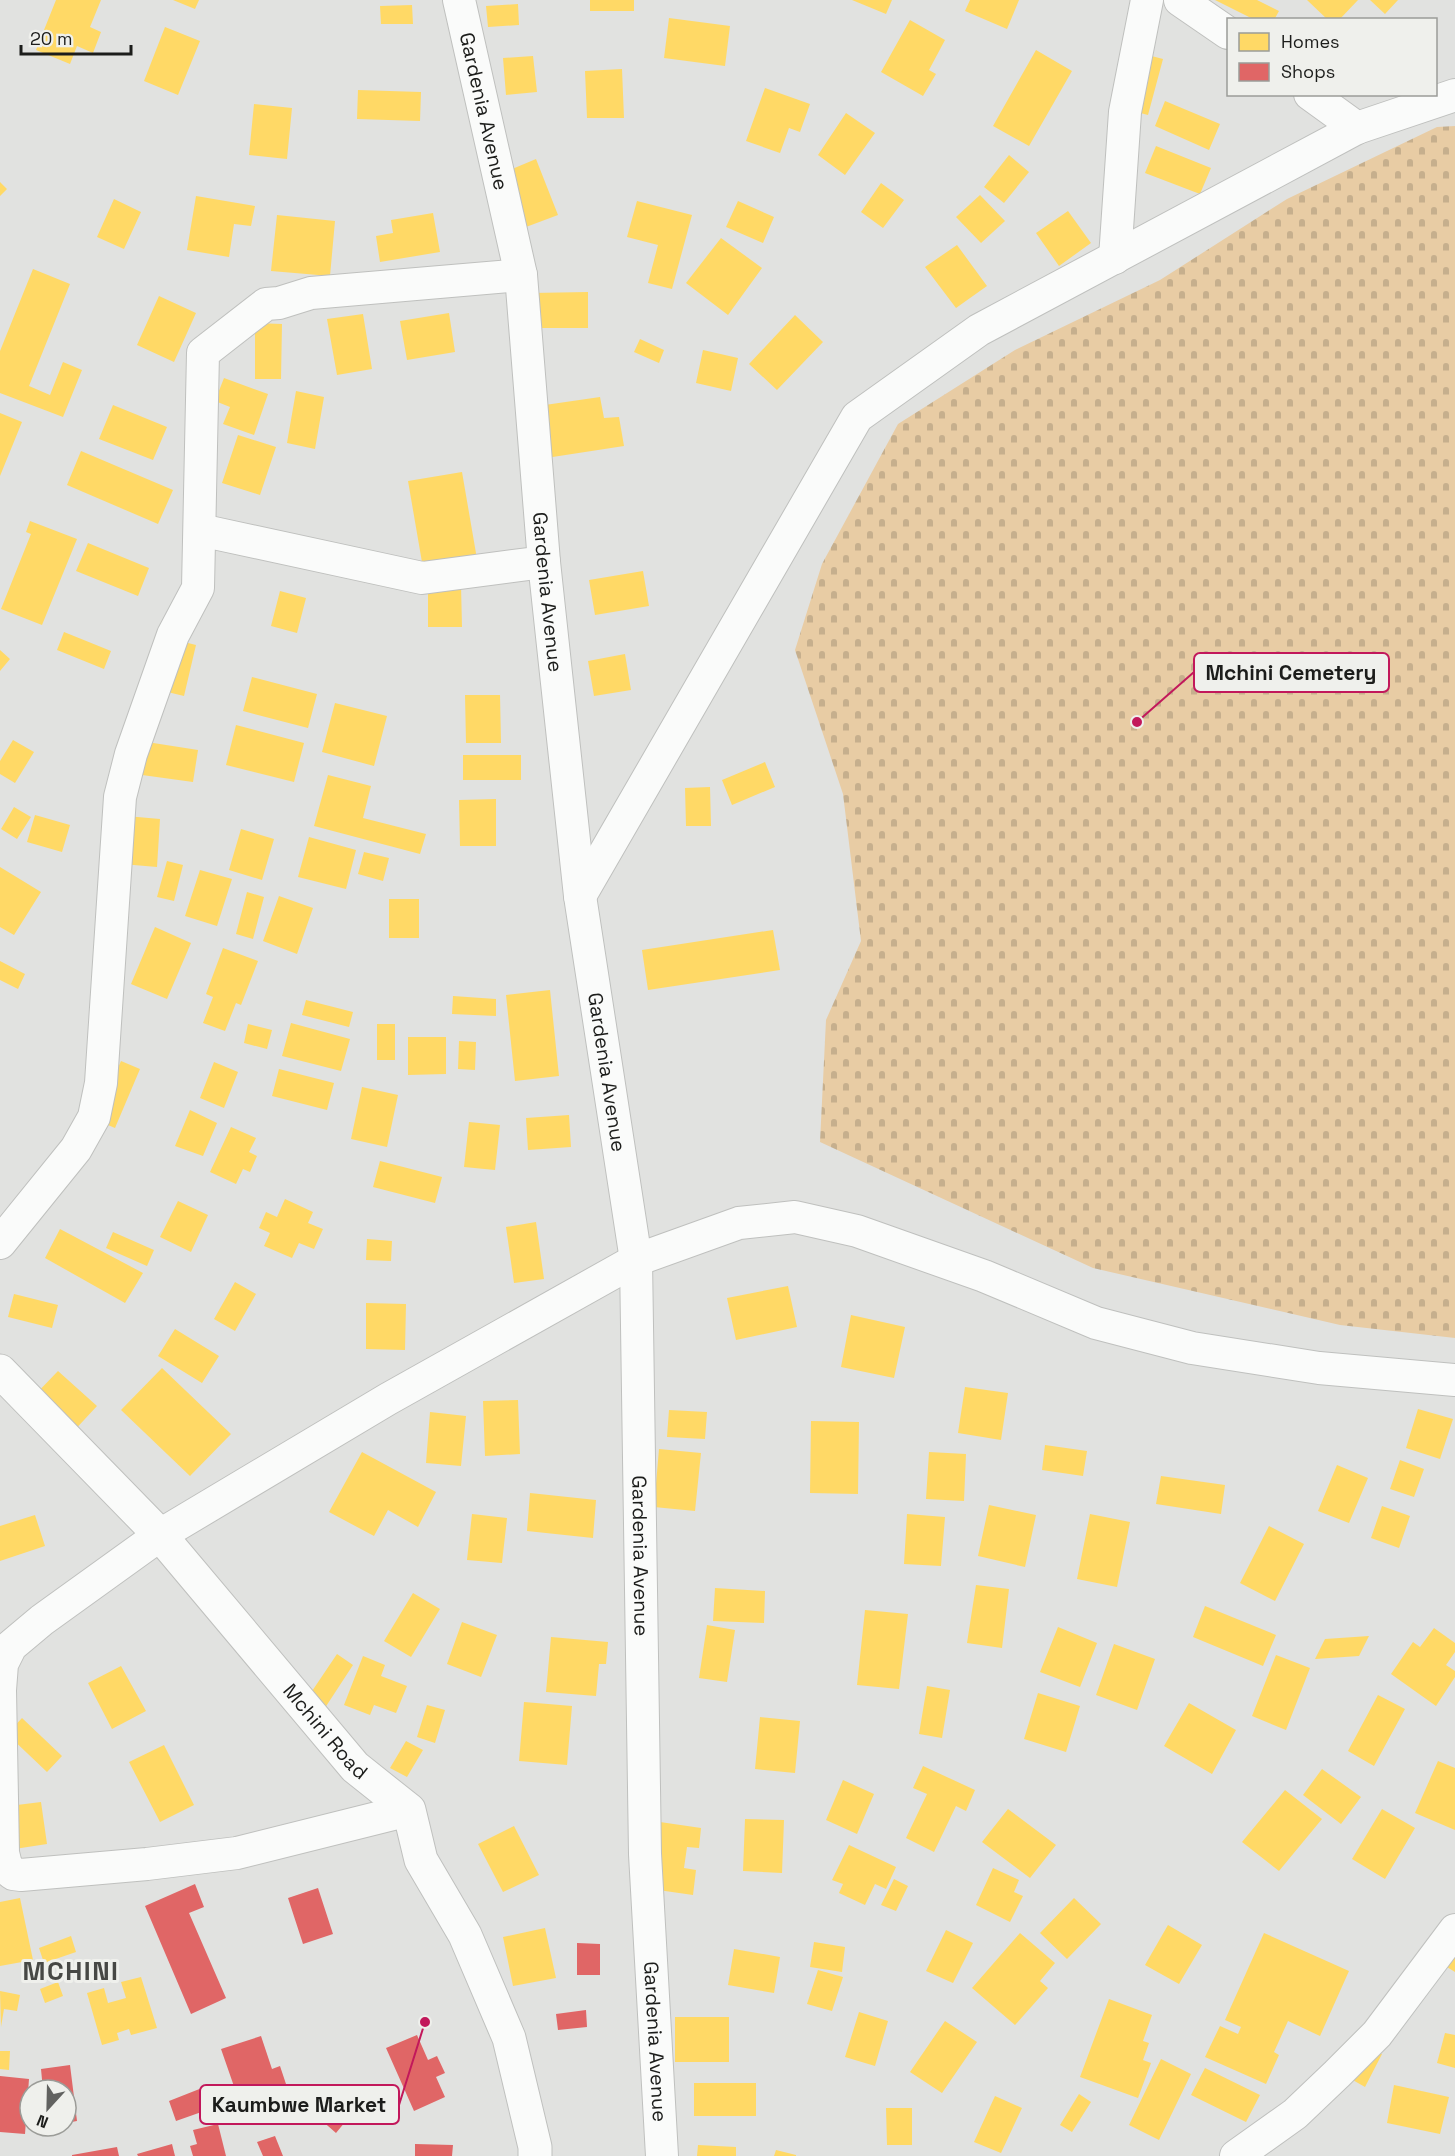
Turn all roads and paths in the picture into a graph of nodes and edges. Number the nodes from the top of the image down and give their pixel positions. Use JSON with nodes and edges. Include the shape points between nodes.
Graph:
{"nodes":[{"id":1,"x":459,"y":0,"type":"edge"},
{"id":2,"x":1147,"y":0,"type":"edge"},
{"id":3,"x":1180,"y":0,"type":"edge"},
{"id":4,"x":1227,"y":32,"type":"edge"},
{"id":5,"x":1455,"y":95,"type":"edge"},
{"id":6,"x":1313,"y":96,"type":"edge"},
{"id":7,"x":1356,"y":128,"type":"junction"},
{"id":8,"x":1115,"y":258,"type":"junction"},
{"id":9,"x":521,"y":275,"type":"junction"},
{"id":10,"x":200,"y":530,"type":"junction"},
{"id":11,"x":544,"y":562,"type":"junction"},
{"id":12,"x":580,"y":896,"type":"junction"},
{"id":13,"x":0,"y":1243,"type":"edge"},
{"id":14,"x":636,"y":1260,"type":"junction"},
{"id":15,"x":0,"y":1371,"type":"edge"},
{"id":16,"x":1455,"y":1380,"type":"edge"},
{"id":17,"x":160,"y":1535,"type":"junction"},
{"id":18,"x":409,"y":1810,"type":"junction"},
{"id":19,"x":1455,"y":1930,"type":"edge"},
{"id":20,"x":535,"y":2156,"type":"edge"},
{"id":21,"x":662,"y":2156,"type":"edge"},
{"id":22,"x":1236,"y":2156,"type":"edge"}],
"edges":[{"from":1,"to":9,"type":"street","name":"Gardenia Avenue"},
{"from":2,"to":8,"type":"street","via":[[1125,112]]},
{"from":3,"to":4,"type":"street"},
{"from":5,"to":7,"type":"street"},
{"from":6,"to":7,"type":"street"},
{"from":7,"to":8,"type":"street"},
{"from":8,"to":12,"type":"street","via":[[979,330],[857,417]]},
{"from":9,"to":10,"type":"street","via":[[311,293],[266,304],[253,313],[203,353]]},
{"from":9,"to":11,"type":"street","name":"Gardenia Avenue"},
{"from":10,"to":11,"type":"street","via":[[422,578]]},
{"from":10,"to":13,"type":"street","via":[[198,588],[173,635],[120,797],[101,1083],[94,1116],[76,1149]]},
{"from":11,"to":12,"type":"street","name":"Gardenia Avenue"},
{"from":12,"to":14,"type":"street","name":"Gardenia Avenue"},
{"from":14,"to":16,"type":"street","via":[[739,1222],[795,1216],[913,1250],[1096,1323],[1192,1348],[1319,1368]]},
{"from":14,"to":17,"type":"street","via":[[388,1399]]},
{"from":14,"to":21,"type":"street","name":"Gardenia Avenue","via":[[645,1854]]},
{"from":15,"to":17,"type":"street","name":"Mchini Road"},
{"from":17,"to":18,"type":"street","name":"Mchini Road","via":[[355,1767]]},
{"from":17,"to":18,"type":"street","via":[[42,1620],[11,1646],[2,1664],[3,1853],[7,1869],[21,1875],[237,1853]]},
{"from":18,"to":20,"type":"street","via":[[422,1860],[465,1935],[509,2038]]},
{"from":19,"to":22,"type":"street","via":[[1377,2034],[1295,2114]]}]}
